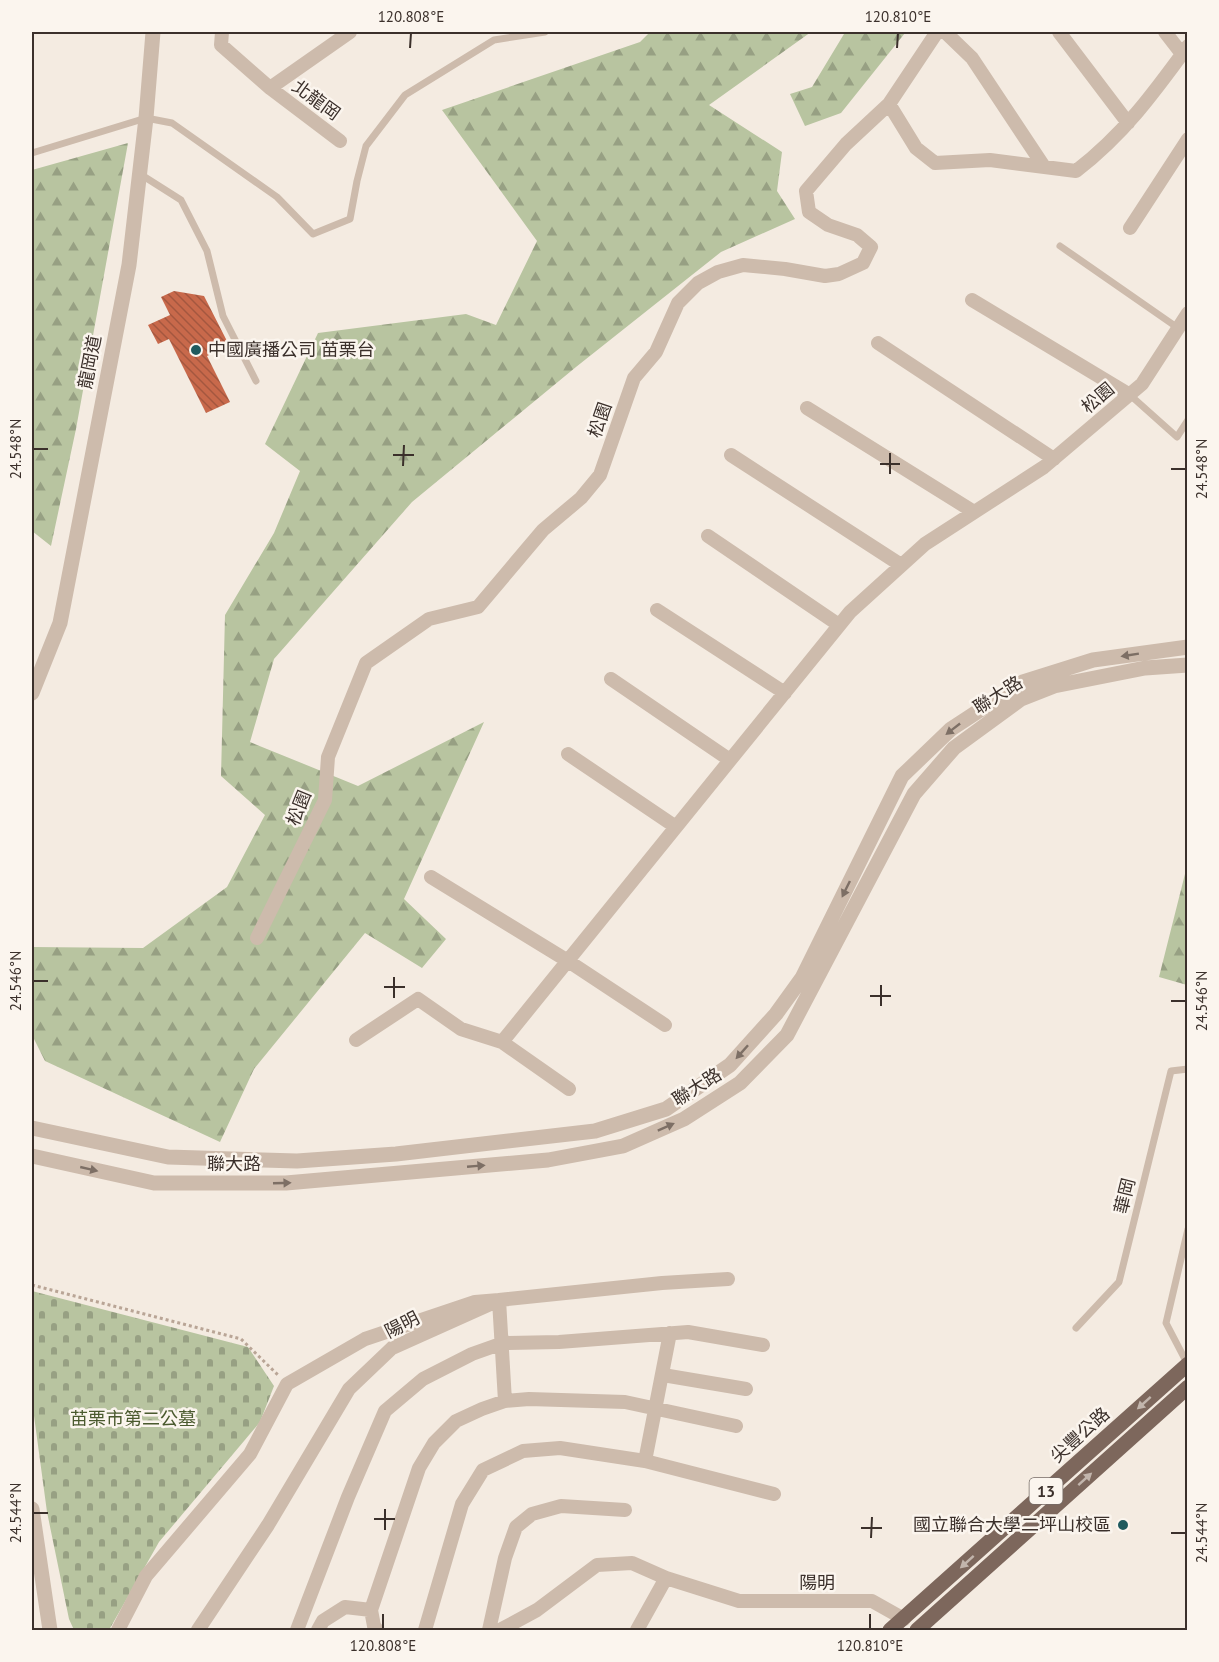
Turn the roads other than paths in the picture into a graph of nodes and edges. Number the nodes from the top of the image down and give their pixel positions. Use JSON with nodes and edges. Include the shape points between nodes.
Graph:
{"nodes":[{"id":1,"x":153,"y":32,"type":"edge"},
{"id":2,"x":222,"y":32,"type":"edge"},
{"id":3,"x":491,"y":32,"type":"edge"},
{"id":4,"x":545,"y":32,"type":"edge"},
{"id":5,"x":937,"y":32,"type":"edge"},
{"id":6,"x":945,"y":32,"type":"edge"},
{"id":7,"x":1059,"y":32,"type":"edge"},
{"id":8,"x":1166,"y":32,"type":"edge"},
{"id":9,"x":343,"y":33,"type":"edge"},
{"id":10,"x":494,"y":40,"type":"junction"},
{"id":11,"x":1185,"y":50,"type":"edge"},
{"id":12,"x":270,"y":88,"type":"junction"},
{"id":13,"x":889,"y":105,"type":"junction"},
{"id":14,"x":146,"y":118,"type":"junction"},
{"id":15,"x":1128,"y":123,"type":"junction"},
{"id":16,"x":1188,"y":139,"type":"edge"},
{"id":17,"x":340,"y":141,"type":"dead end"},
{"id":18,"x":32,"y":153,"type":"edge"},
{"id":19,"x":1043,"y":165,"type":"junction"},
{"id":20,"x":140,"y":174,"type":"junction"},
{"id":21,"x":1130,"y":228,"type":"dead end"},
{"id":22,"x":1060,"y":246,"type":"dead end"},
{"id":23,"x":972,"y":300,"type":"dead end"},
{"id":24,"x":1188,"y":313,"type":"edge"},
{"id":25,"x":1178,"y":328,"type":"junction"},
{"id":26,"x":878,"y":343,"type":"dead end"},
{"id":27,"x":256,"y":381,"type":"dead end"},
{"id":28,"x":1130,"y":395,"type":"junction"},
{"id":29,"x":807,"y":408,"type":"dead end"},
{"id":30,"x":1188,"y":420,"type":"edge"},
{"id":31,"x":731,"y":455,"type":"dead end"},
{"id":32,"x":1054,"y":459,"type":"junction"},
{"id":33,"x":974,"y":512,"type":"junction"},
{"id":34,"x":708,"y":536,"type":"dead end"},
{"id":35,"x":901,"y":565,"type":"junction"},
{"id":36,"x":657,"y":610,"type":"dead end"},
{"id":37,"x":839,"y":625,"type":"junction"},
{"id":38,"x":1188,"y":647,"type":"edge"},
{"id":39,"x":1188,"y":665,"type":"edge"},
{"id":40,"x":611,"y":679,"type":"dead end"},
{"id":41,"x":32,"y":693,"type":"edge"},
{"id":42,"x":784,"y":693,"type":"junction"},
{"id":43,"x":568,"y":754,"type":"dead end"},
{"id":44,"x":730,"y":760,"type":"junction"},
{"id":45,"x":676,"y":827,"type":"junction"},
{"id":46,"x":431,"y":877,"type":"dead end"},
{"id":47,"x":257,"y":938,"type":"dead end"},
{"id":48,"x":568,"y":961,"type":"junction"},
{"id":49,"x":665,"y":1025,"type":"dead end"},
{"id":50,"x":356,"y":1040,"type":"dead end"},
{"id":51,"x":502,"y":1042,"type":"junction"},
{"id":52,"x":1188,"y":1070,"type":"edge"},
{"id":53,"x":570,"y":1089,"type":"dead end"},
{"id":54,"x":32,"y":1128,"type":"edge"},
{"id":55,"x":396,"y":1154,"type":"junction"},
{"id":56,"x":32,"y":1156,"type":"edge"},
{"id":57,"x":399,"y":1173,"type":"junction"},
{"id":58,"x":1188,"y":1229,"type":"edge"},
{"id":59,"x":1185,"y":1253,"type":"edge"},
{"id":60,"x":728,"y":1279,"type":"dead end"},
{"id":61,"x":499,"y":1300,"type":"junction"},
{"id":62,"x":1076,"y":1328,"type":"dead end"},
{"id":63,"x":670,"y":1333,"type":"junction"},
{"id":64,"x":502,"y":1343,"type":"junction"},
{"id":65,"x":763,"y":1346,"type":"dead end"},
{"id":66,"x":1187,"y":1365,"type":"edge"},
{"id":67,"x":663,"y":1375,"type":"junction"},
{"id":68,"x":1188,"y":1387,"type":"edge"},
{"id":69,"x":746,"y":1389,"type":"dead end"},
{"id":70,"x":505,"y":1401,"type":"junction"},
{"id":71,"x":655,"y":1410,"type":"junction"},
{"id":72,"x":736,"y":1426,"type":"dead end"},
{"id":73,"x":645,"y":1461,"type":"junction"},
{"id":74,"x":774,"y":1494,"type":"dead end"},
{"id":75,"x":32,"y":1509,"type":"edge"},
{"id":76,"x":625,"y":1510,"type":"dead end"},
{"id":77,"x":666,"y":1578,"type":"junction"},
{"id":78,"x":371,"y":1610,"type":"junction"},
{"id":79,"x":904,"y":1618,"type":"junction"},
{"id":80,"x":50,"y":1630,"type":"edge"},
{"id":81,"x":118,"y":1630,"type":"edge"},
{"id":82,"x":198,"y":1630,"type":"edge"},
{"id":83,"x":297,"y":1630,"type":"edge"},
{"id":84,"x":318,"y":1630,"type":"edge"},
{"id":85,"x":377,"y":1630,"type":"edge"},
{"id":86,"x":425,"y":1630,"type":"edge"},
{"id":87,"x":489,"y":1630,"type":"edge"},
{"id":88,"x":500,"y":1630,"type":"edge"},
{"id":89,"x":637,"y":1630,"type":"edge"},
{"id":90,"x":890,"y":1630,"type":"edge"},
{"id":91,"x":916,"y":1630,"type":"edge"}],
"edges":[{"from":1,"to":14,"type":"street","name":"龍岡道"},
{"from":2,"to":12,"type":"street","name":"北龍岡","via":[[221,45]]},
{"from":3,"to":10,"type":"lane"},
{"from":4,"to":10,"type":"lane"},
{"from":5,"to":13,"type":"street","name":"松園"},
{"from":6,"to":19,"type":"street","via":[[972,58]]},
{"from":7,"to":15,"type":"street"},
{"from":8,"to":11,"type":"street"},
{"from":9,"to":12,"type":"street","name":"北龍岡"},
{"from":10,"to":14,"type":"lane","via":[[405,95],[366,146],[350,219],[313,234],[277,197],[172,123]]},
{"from":11,"to":15,"type":"street"},
{"from":12,"to":17,"type":"street","name":"北龍岡"},
{"from":13,"to":19,"type":"street","via":[[916,148],[935,163],[990,160]]},
{"from":13,"to":47,"type":"street","name":"松園","via":[[846,144],[806,191],[809,212],[828,225],[858,235],[871,247],[863,263],[825,276],[743,265],[698,283],[678,303],[656,352],[634,378],[600,475],[581,498],[543,530],[478,607],[429,619],[366,663],[327,757],[325,800]]},
{"from":14,"to":18,"type":"lane"},
{"from":14,"to":20,"type":"street","name":"龍岡道"},
{"from":15,"to":19,"type":"street","via":[[1076,171]]},
{"from":16,"to":21,"type":"street"},
{"from":20,"to":27,"type":"lane","via":[[182,200],[207,251],[223,316]]},
{"from":20,"to":41,"type":"street","name":"龍岡道","via":[[129,265],[60,623]]},
{"from":22,"to":25,"type":"lane"},
{"from":23,"to":28,"type":"street"},
{"from":24,"to":25,"type":"street","name":"松園"},
{"from":25,"to":28,"type":"street","name":"松園","via":[[1142,384]]},
{"from":26,"to":32,"type":"street"},
{"from":28,"to":30,"type":"lane","via":[[1177,437]]},
{"from":28,"to":32,"type":"street","name":"松園"},
{"from":29,"to":33,"type":"street"},
{"from":31,"to":35,"type":"street"},
{"from":32,"to":33,"type":"street","name":"松園"},
{"from":33,"to":35,"type":"street","name":"松園"},
{"from":34,"to":37,"type":"street"},
{"from":35,"to":37,"type":"street","name":"松園"},
{"from":36,"to":42,"type":"street"},
{"from":37,"to":42,"type":"street","name":"松園"},
{"from":38,"to":55,"type":"street","name":"聯大路","one_way":true,"via":[[1094,660],[1023,682],[951,729],[902,776],[802,978],[776,1014],[730,1065],[666,1109],[595,1131]]},
{"from":57,"to":39,"type":"street","name":"聯大路","one_way":true,"via":[[548,1160],[623,1146],[684,1119],[740,1083],[787,1035],[914,794],[954,748],[1021,699],[1054,686],[1145,668]]},
{"from":40,"to":44,"type":"street"},
{"from":42,"to":44,"type":"street","name":"松園"},
{"from":43,"to":45,"type":"street"},
{"from":44,"to":45,"type":"street","name":"松園"},
{"from":45,"to":48,"type":"street","name":"松園"},
{"from":46,"to":48,"type":"street"},
{"from":48,"to":49,"type":"street"},
{"from":48,"to":51,"type":"street","name":"松園"},
{"from":50,"to":51,"type":"street","via":[[418,999],[461,1029]]},
{"from":51,"to":53,"type":"street"},
{"from":52,"to":62,"type":"lane","name":"華岡","via":[[1171,1071],[1119,1282]]},
{"from":54,"to":55,"type":"street","name":"聯大路","via":[[168,1156],[297,1161]]},
{"from":55,"to":57,"type":"street"},
{"from":56,"to":57,"type":"street","name":"聯大路","one_way":true,"via":[[154,1184],[286,1183]]},
{"from":58,"to":59,"type":"lane"},
{"from":59,"to":66,"type":"lane","via":[[1166,1323]]},
{"from":60,"to":61,"type":"street","name":"陽明"},
{"from":61,"to":64,"type":"street"},
{"from":61,"to":81,"type":"street","via":[[475,1302],[365,1339],[287,1384],[250,1454],[146,1575]]},
{"from":61,"to":82,"type":"street","name":"陽明","via":[[392,1348],[349,1389],[268,1525]]},
{"from":63,"to":64,"type":"street"},
{"from":63,"to":65,"type":"street","via":[[688,1332]]},
{"from":63,"to":67,"type":"street"},
{"from":64,"to":70,"type":"street"},
{"from":64,"to":83,"type":"street","via":[[423,1379],[385,1411]]},
{"from":66,"to":79,"type":"main road","name":"尖豐公路","number":"13","one_way":true},
{"from":67,"to":69,"type":"street"},
{"from":67,"to":71,"type":"street"},
{"from":91,"to":68,"type":"main road","name":"尖豐公路","number":"13","one_way":true},
{"from":70,"to":71,"type":"street","via":[[625,1402]]},
{"from":70,"to":78,"type":"street","via":[[456,1421],[434,1443],[419,1468]]},
{"from":71,"to":72,"type":"street"},
{"from":71,"to":73,"type":"street"},
{"from":73,"to":74,"type":"street"},
{"from":73,"to":86,"type":"street","via":[[560,1448],[523,1451],[483,1470],[462,1504]]},
{"from":75,"to":80,"type":"street"},
{"from":76,"to":87,"type":"street","via":[[561,1506],[532,1514],[516,1527]]},
{"from":77,"to":79,"type":"street","name":"陽明","via":[[740,1601],[872,1601]]},
{"from":77,"to":88,"type":"street","name":"陽明","via":[[632,1563],[597,1565],[537,1610]]},
{"from":77,"to":89,"type":"street"},
{"from":78,"to":84,"type":"street","via":[[345,1607],[323,1621]]},
{"from":78,"to":85,"type":"street"},
{"from":79,"to":90,"type":"main road","name":"尖豐公路","number":"13"},
{"from":79,"to":91,"type":"street"}]}
